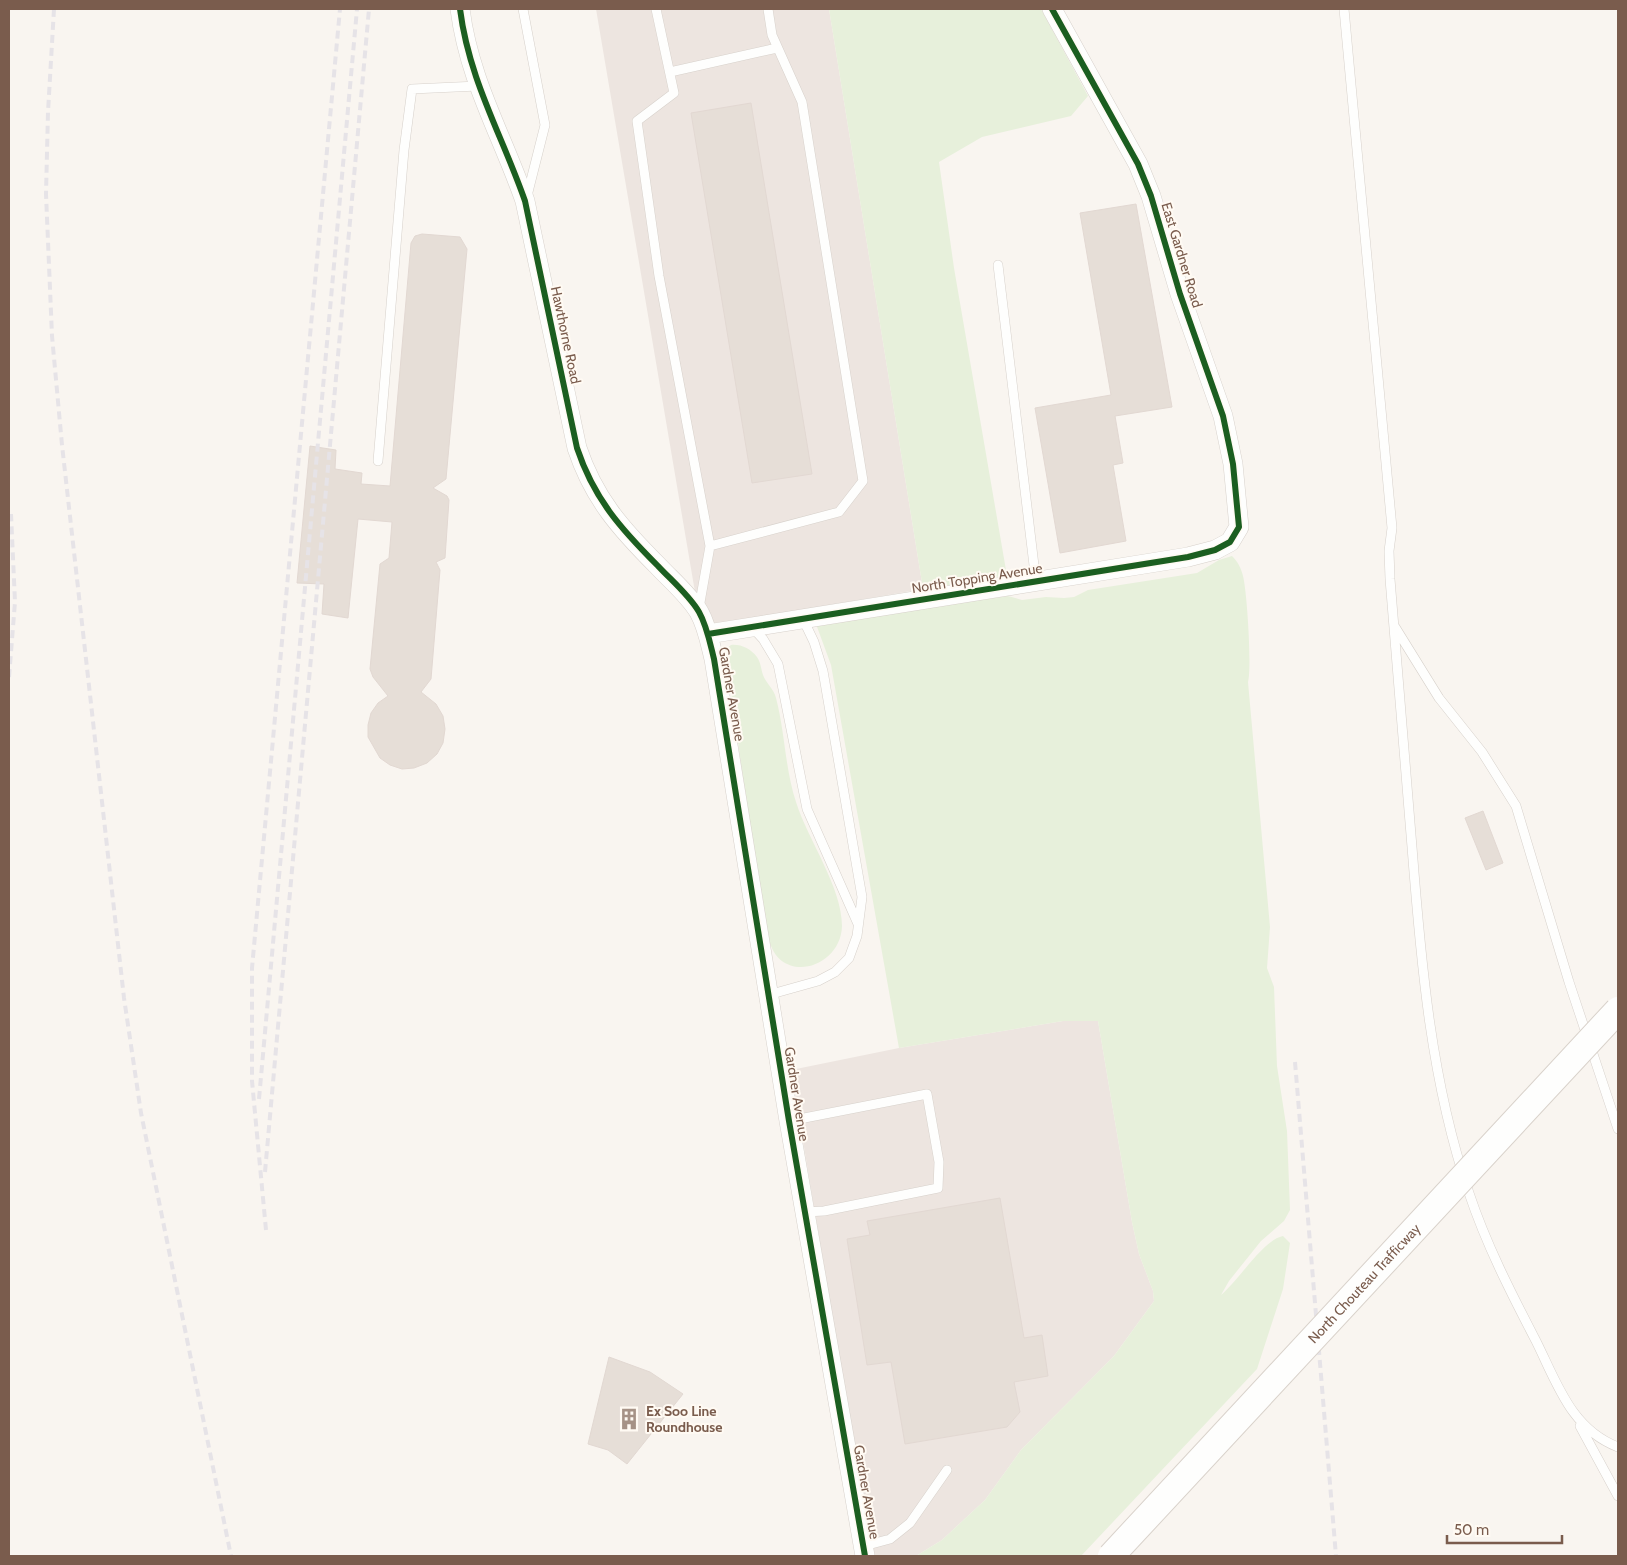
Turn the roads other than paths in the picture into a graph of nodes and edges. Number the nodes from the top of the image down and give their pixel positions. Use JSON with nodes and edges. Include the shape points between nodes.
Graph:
{"nodes":[{"id":1,"x":460,"y":9,"type":"edge"},
{"id":2,"x":523,"y":9,"type":"edge"},
{"id":3,"x":656,"y":9,"type":"edge"},
{"id":4,"x":768,"y":9,"type":"edge"},
{"id":5,"x":1052,"y":9,"type":"edge"},
{"id":6,"x":1344,"y":9,"type":"edge"},
{"id":7,"x":777,"y":48,"type":"junction"},
{"id":8,"x":670,"y":72,"type":"junction"},
{"id":9,"x":478,"y":86,"type":"junction"},
{"id":10,"x":525,"y":201,"type":"junction"},
{"id":11,"x":998,"y":265,"type":"dead end"},
{"id":12,"x":378,"y":461,"type":"dead end"},
{"id":13,"x":1240,"y":527,"type":"joint"},
{"id":14,"x":710,"y":546,"type":"junction"},
{"id":15,"x":1036,"y":582,"type":"junction"},
{"id":16,"x":698,"y":611,"type":"junction"},
{"id":17,"x":803,"y":619,"type":"junction"},
{"id":18,"x":1394,"y":625,"type":"junction"},
{"id":19,"x":752,"y":627,"type":"junction"},
{"id":20,"x":708,"y":634,"type":"junction"},
{"id":21,"x":858,"y":924,"type":"junction"},
{"id":22,"x":768,"y":995,"type":"junction"},
{"id":23,"x":1618,"y":1010,"type":"edge"},
{"id":24,"x":789,"y":1121,"type":"junction"},
{"id":25,"x":1618,"y":1129,"type":"edge"},
{"id":26,"x":805,"y":1212,"type":"junction"},
{"id":27,"x":1573,"y":1413,"type":"junction"},
{"id":28,"x":1618,"y":1447,"type":"edge"},
{"id":29,"x":947,"y":1470,"type":"dead end"},
{"id":30,"x":1618,"y":1496,"type":"edge"},
{"id":31,"x":865,"y":1551,"type":"edge"},
{"id":32,"x":1110,"y":1556,"type":"edge"}],
"edges":[{"from":1,"to":9,"type":"street","name":"Hawthorne Road"},
{"from":2,"to":10,"type":"lane","via":[[545,125]]},
{"from":3,"to":8,"type":"lane"},
{"from":4,"to":7,"type":"lane"},
{"from":5,"to":13,"type":"street","name":"East Gardner Road","via":[[1138,164],[1150,196],[1223,416],[1233,464]]},
{"from":6,"to":18,"type":"lane","via":[[1391,518],[1389,551]]},
{"from":7,"to":8,"type":"lane"},
{"from":7,"to":14,"type":"lane","via":[[802,102],[863,481],[839,512]]},
{"from":8,"to":14,"type":"lane","via":[[674,93],[637,121],[659,276]]},
{"from":9,"to":10,"type":"street","name":"Hawthorne Road"},
{"from":9,"to":12,"type":"lane","via":[[412,89]]},
{"from":10,"to":16,"type":"street","name":"Hawthorne Road","via":[[577,448],[587,476],[632,540]]},
{"from":11,"to":15,"type":"lane"},
{"from":13,"to":15,"type":"street","name":"North Topping Avenue","via":[[1230,542],[1215,550]]},
{"from":14,"to":16,"type":"lane"},
{"from":15,"to":17,"type":"street","name":"North Topping Avenue"},
{"from":16,"to":20,"type":"street","name":"Hawthorne Road"},
{"from":17,"to":19,"type":"street","name":"North Topping Avenue"},
{"from":17,"to":21,"type":"lane","via":[[823,671],[862,897]]},
{"from":18,"to":25,"type":"lane","via":[[1439,698],[1482,752],[1516,806]]},
{"from":18,"to":27,"type":"lane","via":[[1422,970],[1443,1097],[1469,1194],[1482,1228]]},
{"from":19,"to":20,"type":"street","name":"North Topping Avenue"},
{"from":19,"to":21,"type":"lane","via":[[763,638],[778,664],[806,808]]},
{"from":20,"to":22,"type":"street","name":"Gardner Avenue"},
{"from":21,"to":22,"type":"lane","via":[[854,949],[836,972],[818,981]]},
{"from":22,"to":24,"type":"street","name":"Gardner Avenue"},
{"from":23,"to":32,"type":"main road","name":"North Chouteau Trafficway","bridge":true},
{"from":24,"to":26,"type":"street","name":"Gardner Avenue"},
{"from":24,"to":26,"type":"lane","via":[[927,1094],[939,1162],[938,1188]]},
{"from":26,"to":31,"type":"street","name":"Gardner Avenue"},
{"from":27,"to":28,"type":"lane","via":[[1588,1431]]},
{"from":27,"to":30,"type":"lane"},
{"from":29,"to":31,"type":"lane","via":[[910,1523],[890,1539]]}]}
